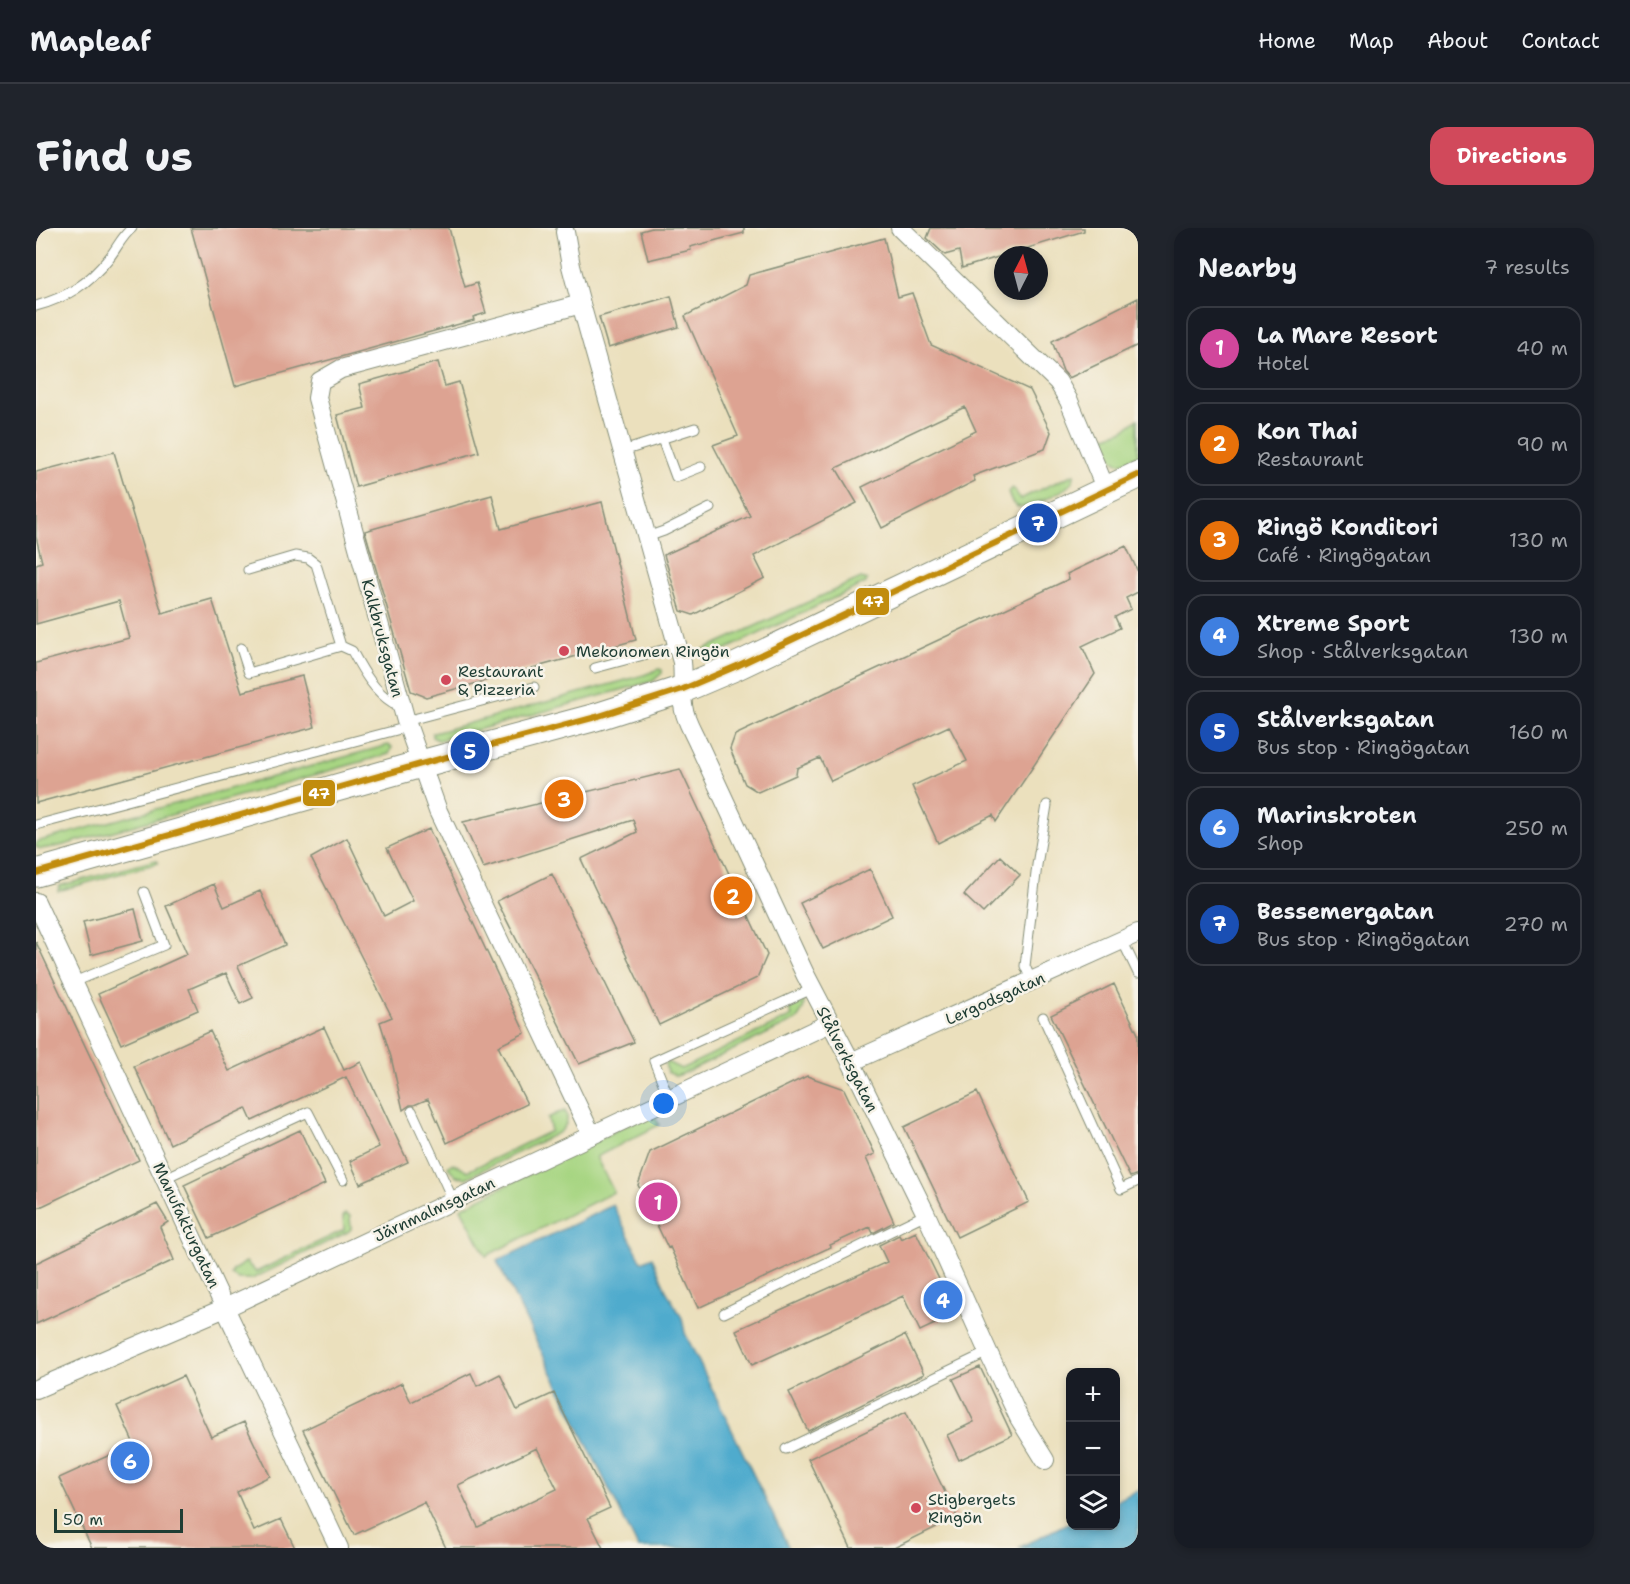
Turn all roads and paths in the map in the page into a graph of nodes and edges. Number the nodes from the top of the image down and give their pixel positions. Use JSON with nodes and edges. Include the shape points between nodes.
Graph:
{"nodes":[{"id":1,"x":132,"y":228,"type":"edge"},
{"id":2,"x":900,"y":228,"type":"edge"},
{"id":3,"x":567,"y":229,"type":"edge"},
{"id":4,"x":581,"y":304,"type":"junction"},
{"id":5,"x":36,"y":306,"type":"edge"},
{"id":6,"x":695,"y":428,"type":"dead end"},
{"id":7,"x":662,"y":439,"type":"junction"},
{"id":8,"x":623,"y":451,"type":"junction"},
{"id":9,"x":701,"y":467,"type":"dead end"},
{"id":10,"x":1138,"y":475,"type":"edge"},
{"id":11,"x":1106,"y":490,"type":"junction"},
{"id":12,"x":710,"y":508,"type":"dead end"},
{"id":13,"x":647,"y":537,"type":"junction"},
{"id":14,"x":248,"y":570,"type":"dead end"},
{"id":15,"x":341,"y":646,"type":"junction"},
{"id":16,"x":677,"y":646,"type":"junction"},
{"id":17,"x":241,"y":648,"type":"dead end"},
{"id":18,"x":595,"y":668,"type":"dead end"},
{"id":19,"x":534,"y":687,"type":"dead end"},
{"id":20,"x":683,"y":689,"type":"junction"},
{"id":21,"x":401,"y":702,"type":"junction"},
{"id":22,"x":407,"y":724,"type":"junction"},
{"id":23,"x":421,"y":764,"type":"junction"},
{"id":24,"x":1047,"y":805,"type":"dead end"},
{"id":25,"x":36,"y":825,"type":"edge"},
{"id":26,"x":36,"y":873,"type":"edge"},
{"id":27,"x":144,"y":892,"type":"dead end"},
{"id":28,"x":36,"y":902,"type":"edge"},
{"id":29,"x":1130,"y":936,"type":"edge"},
{"id":30,"x":1138,"y":974,"type":"edge"},
{"id":31,"x":74,"y":982,"type":"junction"},
{"id":32,"x":1032,"y":982,"type":"junction"},
{"id":33,"x":812,"y":989,"type":"junction"},
{"id":34,"x":1043,"y":1017,"type":"dead end"},
{"id":35,"x":830,"y":1023,"type":"junction"},
{"id":36,"x":851,"y":1062,"type":"junction"},
{"id":37,"x":669,"y":1098,"type":"junction"},
{"id":38,"x":412,"y":1111,"type":"dead end"},
{"id":39,"x":591,"y":1134,"type":"junction"},
{"id":40,"x":165,"y":1178,"type":"junction"},
{"id":41,"x":343,"y":1180,"type":"dead end"},
{"id":42,"x":1138,"y":1181,"type":"edge"},
{"id":43,"x":453,"y":1200,"type":"junction"},
{"id":44,"x":926,"y":1214,"type":"junction"},
{"id":45,"x":225,"y":1308,"type":"junction"},
{"id":46,"x":724,"y":1313,"type":"dead end"},
{"id":47,"x":987,"y":1352,"type":"junction"},
{"id":48,"x":36,"y":1389,"type":"edge"},
{"id":49,"x":786,"y":1449,"type":"dead end"},
{"id":50,"x":1045,"y":1460,"type":"dead end"},
{"id":51,"x":339,"y":1548,"type":"edge"}],
"edges":[{"from":1,"to":5,"type":"lane","via":[[93,277],[71,293]]},
{"from":2,"to":11,"type":"street","via":[[1058,382]]},
{"from":3,"to":4,"type":"street","name":"Stålverksgatan"},
{"from":4,"to":8,"type":"street","name":"Stålverksgatan"},
{"from":4,"to":21,"type":"street","name":"Kalkbruksgatan","via":[[342,369],[320,381],[317,398]]},
{"from":6,"to":7,"type":"lane"},
{"from":7,"to":8,"type":"lane"},
{"from":7,"to":9,"type":"lane","via":[[676,477]]},
{"from":8,"to":13,"type":"street","name":"Stålverksgatan"},
{"from":10,"to":11,"type":"street"},
{"from":11,"to":20,"type":"street"},
{"from":12,"to":13,"type":"lane"},
{"from":13,"to":16,"type":"street","name":"Stålverksgatan"},
{"from":14,"to":15,"type":"lane","via":[[295,556],[316,564]]},
{"from":15,"to":17,"type":"lane","via":[[249,673]]},
{"from":15,"to":21,"type":"lane","via":[[352,651],[381,696],[393,703]]},
{"from":16,"to":18,"type":"lane"},
{"from":16,"to":20,"type":"street","name":"Stålverksgatan"},
{"from":19,"to":22,"type":"lane"},
{"from":20,"to":23,"type":"street"},
{"from":20,"to":33,"type":"street","name":"Stålverksgatan","via":[[683,707],[696,741]]},
{"from":21,"to":22,"type":"street","name":"Kalkbruksgatan"},
{"from":22,"to":23,"type":"street","name":"Kalkbruksgatan"},
{"from":22,"to":25,"type":"lane"},
{"from":23,"to":26,"type":"street"},
{"from":23,"to":39,"type":"street","name":"Kalkbruksgatan","via":[[438,811]]},
{"from":24,"to":32,"type":"lane","via":[[1025,966]]},
{"from":27,"to":31,"type":"lane","via":[[164,945]]},
{"from":28,"to":31,"type":"street","name":"Manufakturgatan"},
{"from":29,"to":30,"type":"lane"},
{"from":29,"to":32,"type":"street","name":"Lergodsgatan"},
{"from":31,"to":40,"type":"street","name":"Manufakturgatan"},
{"from":32,"to":36,"type":"street","name":"Lergodsgatan"},
{"from":33,"to":35,"type":"street","name":"Stålverksgatan"},
{"from":33,"to":37,"type":"lane","via":[[654,1061]]},
{"from":34,"to":42,"type":"lane","via":[[1121,1189]]},
{"from":35,"to":36,"type":"street","name":"Stålverksgatan"},
{"from":35,"to":37,"type":"street","name":"Järnmalmsgatan"},
{"from":36,"to":44,"type":"street","name":"Stålverksgatan"},
{"from":37,"to":39,"type":"street","name":"Järnmalmsgatan"},
{"from":38,"to":43,"type":"lane"},
{"from":39,"to":43,"type":"street","name":"Järnmalmsgatan"},
{"from":40,"to":41,"type":"lane","via":[[308,1112]]},
{"from":40,"to":45,"type":"street","name":"Manufakturgatan"},
{"from":43,"to":45,"type":"street","name":"Järnmalmsgatan"},
{"from":44,"to":46,"type":"lane"},
{"from":44,"to":47,"type":"street","name":"Stålverksgatan"},
{"from":45,"to":48,"type":"street","name":"Järnmalmsgatan"},
{"from":45,"to":51,"type":"street","name":"Manufakturgatan"},
{"from":47,"to":49,"type":"lane"},
{"from":47,"to":50,"type":"street","name":"Stålverksgatan","via":[[1019,1418]]}]}
